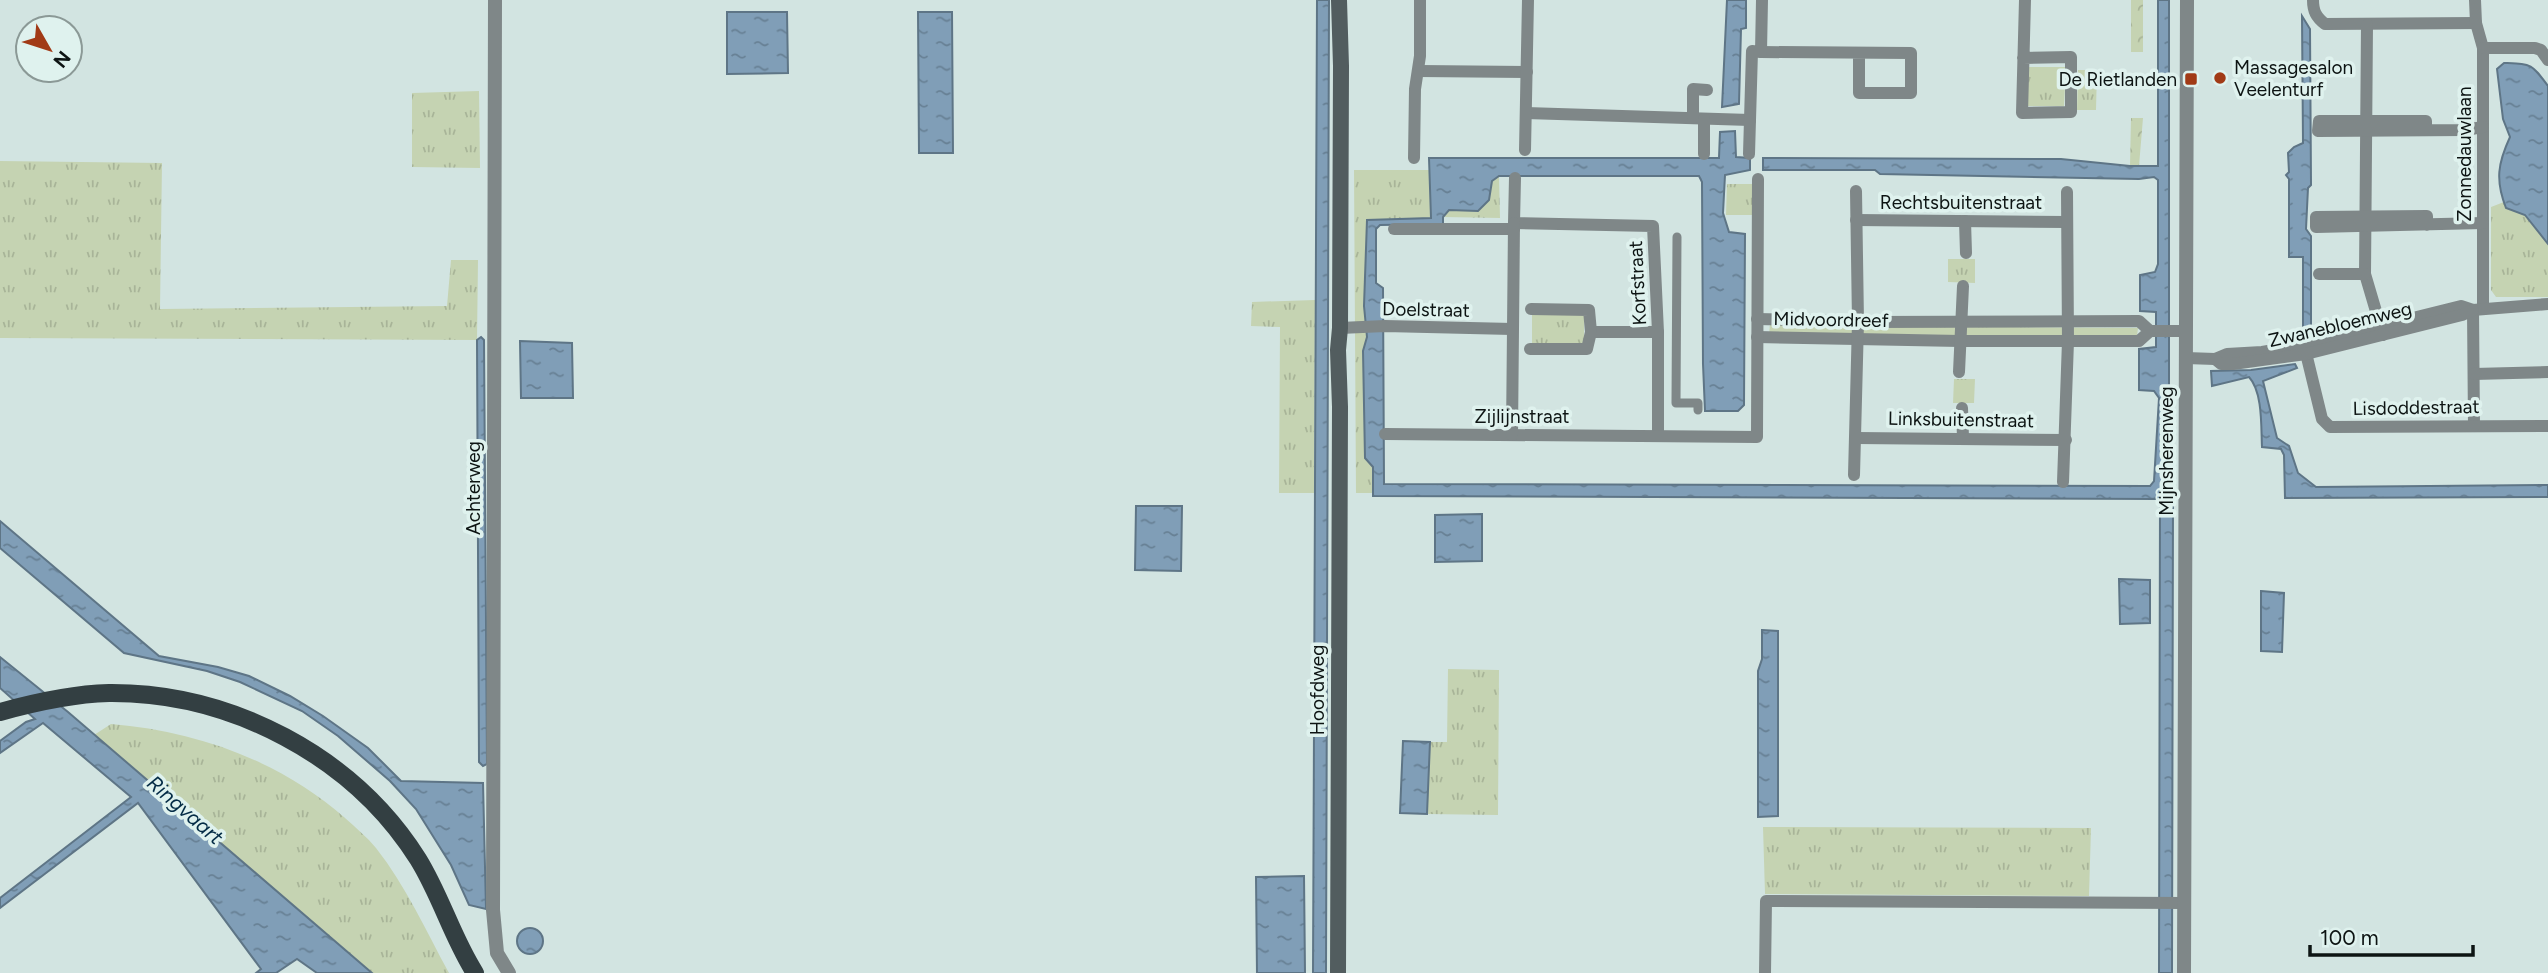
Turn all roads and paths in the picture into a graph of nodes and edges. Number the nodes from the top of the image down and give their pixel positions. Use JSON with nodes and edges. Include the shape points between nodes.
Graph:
{"nodes":[{"id":1,"x":495,"y":0,"type":"edge"},
{"id":2,"x":1339,"y":0,"type":"edge"},
{"id":3,"x":1348,"y":0,"type":"edge"},
{"id":4,"x":1420,"y":0,"type":"edge"},
{"id":5,"x":1528,"y":0,"type":"edge"},
{"id":6,"x":1762,"y":0,"type":"edge"},
{"id":7,"x":2025,"y":0,"type":"edge"},
{"id":8,"x":2187,"y":0,"type":"edge"},
{"id":9,"x":2313,"y":0,"type":"edge"},
{"id":10,"x":2475,"y":0,"type":"edge"},
{"id":11,"x":2476,"y":23,"type":"junction"},
{"id":12,"x":2367,"y":24,"type":"junction"},
{"id":13,"x":2483,"y":48,"type":"junction"},
{"id":14,"x":1761,"y":52,"type":"junction"},
{"id":15,"x":1859,"y":53,"type":"junction"},
{"id":16,"x":2546,"y":55,"type":"edge"},
{"id":17,"x":2023,"y":58,"type":"junction"},
{"id":18,"x":1341,"y":66,"type":"junction"},
{"id":19,"x":1419,"y":71,"type":"junction"},
{"id":20,"x":1527,"y":72,"type":"junction"},
{"id":21,"x":1707,"y":90,"type":"dead end"},
{"id":22,"x":1525,"y":113,"type":"junction"},
{"id":23,"x":1698,"y":119,"type":"junction"},
{"id":24,"x":1750,"y":120,"type":"junction"},
{"id":25,"x":2366,"y":126,"type":"junction"},
{"id":26,"x":2483,"y":127,"type":"junction"},
{"id":27,"x":1525,"y":150,"type":"dead end"},
{"id":28,"x":1704,"y":154,"type":"dead end"},
{"id":29,"x":1749,"y":154,"type":"dead end"},
{"id":30,"x":1414,"y":158,"type":"dead end"},
{"id":31,"x":1516,"y":178,"type":"dead end"},
{"id":32,"x":1758,"y":179,"type":"dead end"},
{"id":33,"x":1856,"y":191,"type":"dead end"},
{"id":34,"x":2067,"y":192,"type":"dead end"},
{"id":35,"x":1856,"y":220,"type":"junction"},
{"id":36,"x":2365,"y":221,"type":"junction"},
{"id":37,"x":1965,"y":222,"type":"junction"},
{"id":38,"x":2066,"y":222,"type":"junction"},
{"id":39,"x":2483,"y":223,"type":"junction"},
{"id":40,"x":1514,"y":226,"type":"junction"},
{"id":41,"x":1394,"y":229,"type":"dead end"},
{"id":42,"x":1677,"y":237,"type":"dead end"},
{"id":43,"x":1966,"y":253,"type":"dead end"},
{"id":44,"x":2319,"y":274,"type":"dead end"},
{"id":45,"x":2365,"y":274,"type":"junction"},
{"id":46,"x":1963,"y":286,"type":"dead end"},
{"id":47,"x":2548,"y":304,"type":"edge"},
{"id":48,"x":1531,"y":309,"type":"dead end"},
{"id":49,"x":2478,"y":309,"type":"junction"},
{"id":50,"x":1757,"y":319,"type":"junction"},
{"id":51,"x":2068,"y":320,"type":"junction"},
{"id":52,"x":1858,"y":322,"type":"junction"},
{"id":53,"x":1962,"y":322,"type":"junction"},
{"id":54,"x":1340,"y":328,"type":"junction"},
{"id":55,"x":1512,"y":329,"type":"junction"},
{"id":56,"x":2382,"y":330,"type":"junction"},
{"id":57,"x":2151,"y":331,"type":"junction"},
{"id":58,"x":2181,"y":331,"type":"junction"},
{"id":59,"x":1591,"y":332,"type":"junction"},
{"id":60,"x":1658,"y":332,"type":"junction"},
{"id":61,"x":1757,"y":337,"type":"junction"},
{"id":62,"x":1857,"y":339,"type":"junction"},
{"id":63,"x":1960,"y":341,"type":"junction"},
{"id":64,"x":2068,"y":341,"type":"junction"},
{"id":65,"x":1530,"y":349,"type":"dead end"},
{"id":66,"x":2305,"y":350,"type":"junction"},
{"id":67,"x":2186,"y":358,"type":"junction"},
{"id":68,"x":1959,"y":372,"type":"dead end"},
{"id":69,"x":2548,"y":372,"type":"edge"},
{"id":70,"x":2474,"y":374,"type":"junction"},
{"id":71,"x":1962,"y":408,"type":"dead end"},
{"id":72,"x":1698,"y":410,"type":"dead end"},
{"id":73,"x":2474,"y":426,"type":"junction"},
{"id":74,"x":2548,"y":426,"type":"edge"},
{"id":75,"x":1385,"y":434,"type":"dead end"},
{"id":76,"x":1512,"y":435,"type":"junction"},
{"id":77,"x":1658,"y":435,"type":"junction"},
{"id":78,"x":1857,"y":438,"type":"junction"},
{"id":79,"x":1963,"y":438,"type":"junction"},
{"id":80,"x":2066,"y":440,"type":"junction"},
{"id":81,"x":1854,"y":475,"type":"dead end"},
{"id":82,"x":2063,"y":482,"type":"dead end"},
{"id":83,"x":0,"y":712,"type":"edge"},
{"id":84,"x":2179,"y":903,"type":"junction"},
{"id":85,"x":443,"y":904,"type":"junction"},
{"id":86,"x":475,"y":973,"type":"edge"},
{"id":87,"x":483,"y":973,"type":"edge"},
{"id":88,"x":509,"y":973,"type":"edge"},
{"id":89,"x":1338,"y":973,"type":"edge"},
{"id":90,"x":1765,"y":973,"type":"edge"},
{"id":91,"x":2184,"y":973,"type":"edge"}],
"edges":[{"from":1,"to":88,"type":"street","name":"Achterweg","via":[[494,910],[497,953]]},
{"from":2,"to":18,"type":"main road","name":"Hoofdweg"},
{"from":3,"to":18,"type":"main road","name":"Hoofdweg"},
{"from":4,"to":19,"type":"street"},
{"from":5,"to":20,"type":"street"},
{"from":6,"to":14,"type":"street"},
{"from":7,"to":17,"type":"street"},
{"from":8,"to":58,"type":"street","name":"Mijnsherenweg"},
{"from":9,"to":12,"type":"street","via":[[2313,10],[2325,24]]},
{"from":10,"to":11,"type":"street","name":"Zonnedauwlaan"},
{"from":11,"to":12,"type":"street"},
{"from":11,"to":13,"type":"street","name":"Zonnedauwlaan"},
{"from":12,"to":25,"type":"street"},
{"from":13,"to":16,"type":"street","via":[[2535,48]]},
{"from":13,"to":26,"type":"street","name":"Zonnedauwlaan"},
{"from":14,"to":15,"type":"street"},
{"from":14,"to":24,"type":"street","via":[[1752,51]]},
{"from":15,"to":15,"type":"street","via":[[1912,53],[1911,93],[1859,93]]},
{"from":17,"to":17,"type":"street","via":[[2022,113],[2071,112],[2071,57]]},
{"from":18,"to":54,"type":"main road","name":"Hoofdweg"},
{"from":19,"to":20,"type":"street"},
{"from":19,"to":30,"type":"street"},
{"from":20,"to":22,"type":"street"},
{"from":21,"to":23,"type":"street","via":[[1693,89]]},
{"from":22,"to":23,"type":"street"},
{"from":22,"to":27,"type":"street"},
{"from":23,"to":24,"type":"street"},
{"from":23,"to":28,"type":"street"},
{"from":24,"to":29,"type":"street"},
{"from":25,"to":26,"type":"street"},
{"from":25,"to":36,"type":"street"},
{"from":26,"to":39,"type":"street","name":"Zonnedauwlaan"},
{"from":31,"to":40,"type":"street"},
{"from":32,"to":50,"type":"street"},
{"from":33,"to":35,"type":"street","name":"Rechtsbuitenstraat"},
{"from":34,"to":38,"type":"street","name":"Rechtsbuitenstraat"},
{"from":35,"to":37,"type":"street","name":"Rechtsbuitenstraat"},
{"from":35,"to":52,"type":"street","name":"Rechtsbuitenstraat"},
{"from":36,"to":39,"type":"street"},
{"from":36,"to":45,"type":"street"},
{"from":37,"to":38,"type":"street","name":"Rechtsbuitenstraat"},
{"from":37,"to":43,"type":"street"},
{"from":38,"to":51,"type":"street","name":"Rechtsbuitenstraat"},
{"from":39,"to":49,"type":"street","name":"Zonnedauwlaan"},
{"from":40,"to":41,"type":"street","name":"Korfstraat"},
{"from":40,"to":55,"type":"street"},
{"from":40,"to":60,"type":"street","name":"Korfstraat","via":[[1653,226]]},
{"from":42,"to":72,"type":"street","via":[[1676,403],[1698,403]]},
{"from":44,"to":45,"type":"street"},
{"from":45,"to":56,"type":"street"},
{"from":46,"to":53,"type":"street"},
{"from":47,"to":49,"type":"street","name":"Zwanebloemweg"},
{"from":48,"to":59,"type":"street","via":[[1589,310]]},
{"from":49,"to":56,"type":"street","name":"Zwanebloemweg","via":[[2461,306]]},
{"from":49,"to":70,"type":"street","name":"Zonnedauwlaan"},
{"from":50,"to":52,"type":"street","name":"Midvoordreef"},
{"from":50,"to":61,"type":"street","name":"Midvoordreef"},
{"from":51,"to":53,"type":"street","name":"Midvoordreef"},
{"from":51,"to":57,"type":"street","name":"Midvoordreef","via":[[2139,321]]},
{"from":51,"to":64,"type":"street"},
{"from":52,"to":53,"type":"street","name":"Midvoordreef"},
{"from":52,"to":62,"type":"street","name":"Rechtsbuitenstraat"},
{"from":53,"to":63,"type":"street"},
{"from":54,"to":55,"type":"street","name":"Doelstraat"},
{"from":54,"to":89,"type":"main road","name":"Hoofdweg"},
{"from":55,"to":76,"type":"street"},
{"from":56,"to":66,"type":"street","name":"Zwanebloemweg"},
{"from":57,"to":58,"type":"street","name":"Midvoordreef"},
{"from":57,"to":64,"type":"street","name":"Midvoordreef","via":[[2139,341]]},
{"from":58,"to":67,"type":"street","name":"Mijnsherenweg"},
{"from":59,"to":60,"type":"street"},
{"from":59,"to":65,"type":"street","via":[[1587,349]]},
{"from":60,"to":77,"type":"street","name":"Korfstraat"},
{"from":61,"to":62,"type":"street","name":"Midvoordreef"},
{"from":61,"to":77,"type":"street","name":"Zijlijnstraat","via":[[1757,437]]},
{"from":62,"to":63,"type":"street","name":"Midvoordreef"},
{"from":62,"to":78,"type":"street"},
{"from":63,"to":64,"type":"street","name":"Midvoordreef"},
{"from":63,"to":68,"type":"street"},
{"from":64,"to":80,"type":"street"},
{"from":66,"to":67,"type":"street","name":"Zwanebloemweg"},
{"from":66,"to":73,"type":"street","name":"Lisdoddestraat","via":[[2322,419],[2330,427]]},
{"from":67,"to":84,"type":"street","name":"Mijnsherenweg"},
{"from":69,"to":70,"type":"street"},
{"from":70,"to":73,"type":"street","name":"Zonnedauwlaan"},
{"from":71,"to":79,"type":"street"},
{"from":73,"to":74,"type":"street","name":"Lisdoddestraat"},
{"from":75,"to":76,"type":"street","name":"Zijlijnstraat"},
{"from":76,"to":77,"type":"street","name":"Zijlijnstraat"},
{"from":78,"to":79,"type":"street","name":"Linksbuitenstraat"},
{"from":78,"to":81,"type":"street"},
{"from":79,"to":80,"type":"street","name":"Linksbuitenstraat"},
{"from":80,"to":82,"type":"street"},
{"from":83,"to":85,"type":"main road","via":[[53,698],[154,695],[218,708],[279,733],[323,761],[383,814],[417,858]]},
{"from":84,"to":90,"type":"street","via":[[1766,901]]},
{"from":84,"to":91,"type":"street","name":"Mijnsherenweg"},
{"from":85,"to":86,"type":"main road"},
{"from":85,"to":87,"type":"main road","via":[[464,930]]}]}
